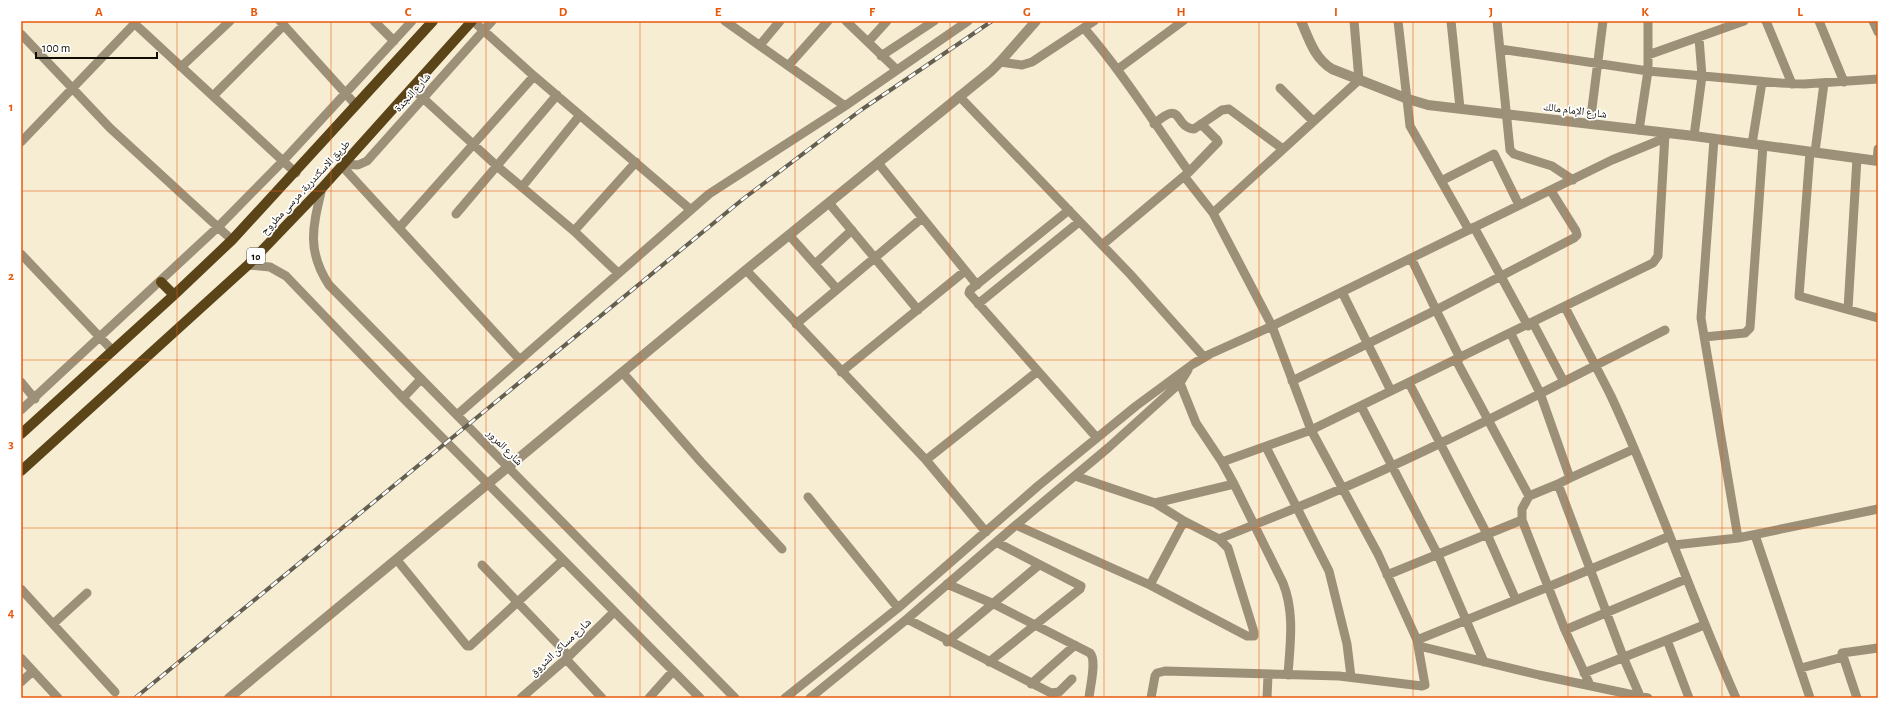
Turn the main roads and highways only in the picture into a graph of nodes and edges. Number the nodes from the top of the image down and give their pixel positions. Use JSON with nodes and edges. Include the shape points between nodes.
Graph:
{"nodes":[{"id":1,"x":432,"y":21,"type":"edge"},
{"id":2,"x":473,"y":21,"type":"edge"},
{"id":3,"x":161,"y":282,"type":"road end"},
{"id":4,"x":174,"y":295,"type":"junction"},
{"id":5,"x":21,"y":434,"type":"edge"},
{"id":6,"x":21,"y":471,"type":"edge"}],
"edges":[{"from":1,"to":4,"type":"main road","name":"طريق الاسكندرية, مرسى مطروح","number":"10","via":[[296,173],[232,240]]},
{"from":2,"to":6,"type":"main road","name":"طريق الاسكندرية, مرسى مطروح","number":"10","via":[[322,188],[248,265]]},
{"from":3,"to":4,"type":"main road"},
{"from":4,"to":5,"type":"main road","name":"طريق الاسكندرية, مرسى مطروح","number":"10"}]}
